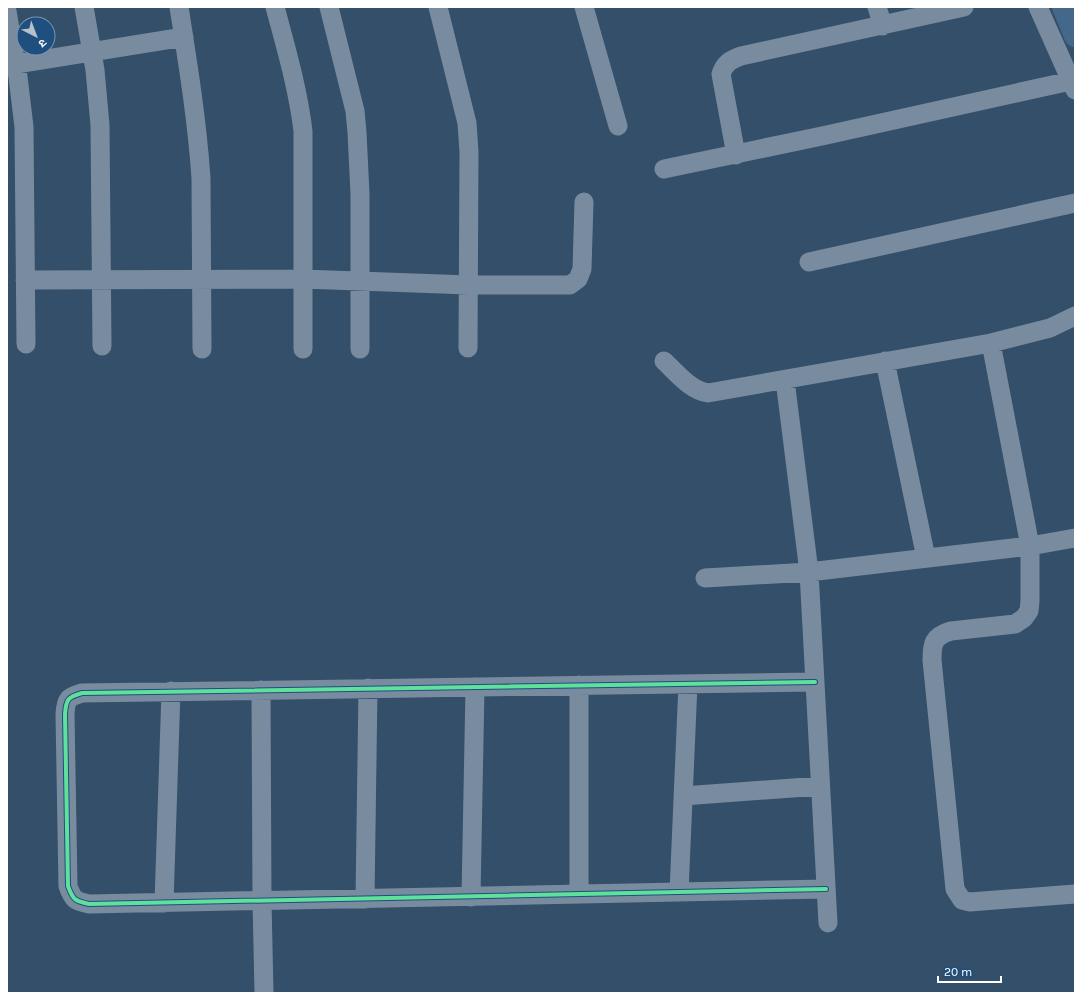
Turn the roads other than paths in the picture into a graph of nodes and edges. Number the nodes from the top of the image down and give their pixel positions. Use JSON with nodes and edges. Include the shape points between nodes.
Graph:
{"nodes":[{"id":1,"x":84,"y":7,"type":"edge"},
{"id":2,"x":179,"y":7,"type":"edge"},
{"id":3,"x":275,"y":7,"type":"edge"},
{"id":4,"x":329,"y":7,"type":"edge"},
{"id":5,"x":438,"y":7,"type":"edge"},
{"id":6,"x":584,"y":7,"type":"edge"},
{"id":7,"x":877,"y":7,"type":"edge"},
{"id":8,"x":964,"y":7,"type":"edge"},
{"id":9,"x":1038,"y":7,"type":"edge"},
{"id":10,"x":7,"y":11,"type":"edge"},
{"id":11,"x":883,"y":26,"type":"junction"},
{"id":12,"x":184,"y":37,"type":"junction"},
{"id":13,"x":92,"y":51,"type":"junction"},
{"id":14,"x":16,"y":64,"type":"junction"},
{"id":15,"x":1074,"y":84,"type":"edge"},
{"id":16,"x":618,"y":126,"type":"dead end"},
{"id":17,"x":736,"y":155,"type":"junction"},
{"id":18,"x":664,"y":169,"type":"dead end"},
{"id":19,"x":584,"y":202,"type":"dead end"},
{"id":20,"x":1075,"y":203,"type":"edge"},
{"id":21,"x":810,"y":262,"type":"dead end"},
{"id":22,"x":102,"y":279,"type":"junction"},
{"id":23,"x":201,"y":279,"type":"junction"},
{"id":24,"x":303,"y":279,"type":"junction"},
{"id":25,"x":25,"y":280,"type":"junction"},
{"id":26,"x":360,"y":282,"type":"junction"},
{"id":27,"x":469,"y":285,"type":"junction"},
{"id":28,"x":1072,"y":323,"type":"edge"},
{"id":29,"x":990,"y":343,"type":"junction"},
{"id":30,"x":26,"y":344,"type":"dead end"},
{"id":31,"x":102,"y":346,"type":"dead end"},
{"id":32,"x":468,"y":348,"type":"dead end"},
{"id":33,"x":202,"y":349,"type":"dead end"},
{"id":34,"x":303,"y":349,"type":"dead end"},
{"id":35,"x":360,"y":349,"type":"dead end"},
{"id":36,"x":664,"y":361,"type":"dead end"},
{"id":37,"x":885,"y":361,"type":"junction"},
{"id":38,"x":785,"y":380,"type":"junction"},
{"id":39,"x":1075,"y":538,"type":"edge"},
{"id":40,"x":1030,"y":546,"type":"junction"},
{"id":41,"x":926,"y":558,"type":"junction"},
{"id":42,"x":809,"y":572,"type":"junction"},
{"id":43,"x":705,"y":578,"type":"dead end"},
{"id":44,"x":815,"y":682,"type":"junction"},
{"id":45,"x":688,"y":684,"type":"junction"},
{"id":46,"x":579,"y":685,"type":"junction"},
{"id":47,"x":475,"y":687,"type":"junction"},
{"id":48,"x":368,"y":688,"type":"junction"},
{"id":49,"x":261,"y":690,"type":"junction"},
{"id":50,"x":171,"y":691,"type":"junction"},
{"id":51,"x":820,"y":786,"type":"junction"},
{"id":52,"x":683,"y":796,"type":"junction"},
{"id":53,"x":826,"y":889,"type":"junction"},
{"id":54,"x":679,"y":892,"type":"junction"},
{"id":55,"x":579,"y":894,"type":"junction"},
{"id":56,"x":1075,"y":894,"type":"edge"},
{"id":57,"x":471,"y":897,"type":"junction"},
{"id":58,"x":366,"y":899,"type":"junction"},
{"id":59,"x":262,"y":901,"type":"junction"},
{"id":60,"x":164,"y":903,"type":"junction"},
{"id":61,"x":828,"y":923,"type":"dead end"},
{"id":62,"x":264,"y":993,"type":"edge"}],
"edges":[{"from":1,"to":13,"type":"street"},
{"from":2,"to":12,"type":"street"},
{"from":3,"to":24,"type":"street","via":[[304,131]]},
{"from":4,"to":26,"type":"street","via":[[355,111],[360,194]]},
{"from":5,"to":27,"type":"street","via":[[466,123],[469,159]]},
{"from":6,"to":16,"type":"street"},
{"from":7,"to":11,"type":"street"},
{"from":8,"to":11,"type":"street"},
{"from":9,"to":15,"type":"street"},
{"from":10,"to":14,"type":"street"},
{"from":11,"to":17,"type":"street","via":[[741,56],[724,65],[721,74]]},
{"from":12,"to":13,"type":"street"},
{"from":12,"to":23,"type":"street","via":[[199,151]]},
{"from":13,"to":14,"type":"street"},
{"from":13,"to":22,"type":"street","via":[[100,126]]},
{"from":14,"to":25,"type":"street","via":[[24,127]]},
{"from":15,"to":17,"type":"street"},
{"from":17,"to":18,"type":"street"},
{"from":19,"to":27,"type":"street","via":[[582,269],[578,279],[570,285]]},
{"from":20,"to":21,"type":"street"},
{"from":22,"to":23,"type":"street"},
{"from":22,"to":25,"type":"street"},
{"from":22,"to":31,"type":"street"},
{"from":23,"to":24,"type":"street"},
{"from":23,"to":33,"type":"street"},
{"from":24,"to":26,"type":"street"},
{"from":24,"to":34,"type":"street"},
{"from":25,"to":30,"type":"street"},
{"from":26,"to":27,"type":"street"},
{"from":26,"to":35,"type":"street"},
{"from":27,"to":32,"type":"street"},
{"from":28,"to":29,"type":"street"},
{"from":29,"to":37,"type":"street"},
{"from":29,"to":40,"type":"street"},
{"from":36,"to":38,"type":"street","via":[[700,392],[708,393]]},
{"from":37,"to":38,"type":"street"},
{"from":37,"to":41,"type":"street"},
{"from":38,"to":42,"type":"street"},
{"from":39,"to":40,"type":"street"},
{"from":40,"to":41,"type":"street"},
{"from":40,"to":56,"type":"street","via":[[1030,601],[1029,611],[1024,618],[1015,624],[951,631],[942,634],[932,646],[955,889],[962,900],[970,902]]},
{"from":41,"to":42,"type":"street"},
{"from":42,"to":43,"type":"street"},
{"from":42,"to":44,"type":"street"},
{"from":44,"to":45,"type":"street"},
{"from":44,"to":51,"type":"street"},
{"from":45,"to":46,"type":"street"},
{"from":45,"to":52,"type":"street"},
{"from":46,"to":47,"type":"street"},
{"from":46,"to":55,"type":"street"},
{"from":47,"to":48,"type":"street"},
{"from":47,"to":57,"type":"street"},
{"from":48,"to":49,"type":"street"},
{"from":48,"to":58,"type":"street"},
{"from":49,"to":50,"type":"street"},
{"from":49,"to":59,"type":"street"},
{"from":50,"to":60,"type":"street"},
{"from":50,"to":60,"type":"street","via":[[82,693],[72,696],[66,703],[65,714],[67,872],[72,897],[89,904]]},
{"from":51,"to":52,"type":"street"},
{"from":51,"to":53,"type":"street"},
{"from":52,"to":54,"type":"street"},
{"from":53,"to":54,"type":"street"},
{"from":53,"to":61,"type":"street"},
{"from":54,"to":55,"type":"street"},
{"from":55,"to":57,"type":"street"},
{"from":57,"to":58,"type":"street"},
{"from":58,"to":59,"type":"street"},
{"from":59,"to":60,"type":"street"},
{"from":59,"to":62,"type":"street"}]}
